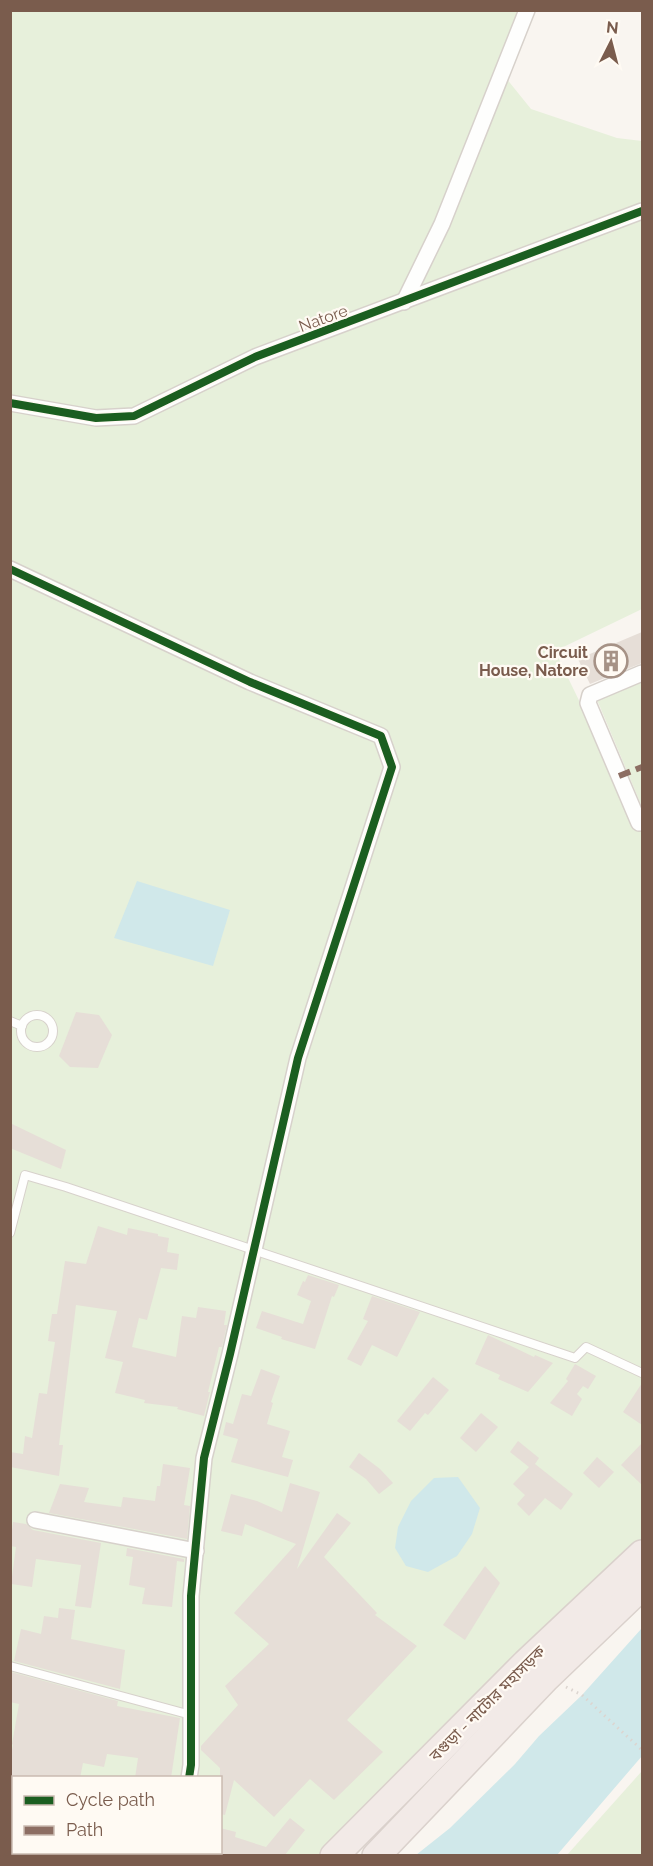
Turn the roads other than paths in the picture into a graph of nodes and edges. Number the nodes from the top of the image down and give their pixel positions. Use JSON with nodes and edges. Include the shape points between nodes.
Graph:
{"nodes":[{"id":1,"x":527,"y":10,"type":"edge"},
{"id":2,"x":642,"y":211,"type":"edge"},
{"id":3,"x":404,"y":302,"type":"junction"},
{"id":4,"x":10,"y":403,"type":"edge"},
{"id":5,"x":10,"y":569,"type":"edge"},
{"id":6,"x":642,"y":673,"type":"edge"},
{"id":7,"x":642,"y":821,"type":"edge"},
{"id":8,"x":10,"y":1021,"type":"edge"},
{"id":9,"x":22,"y":1026,"type":"junction"},
{"id":10,"x":10,"y":1233,"type":"edge"},
{"id":11,"x":254,"y":1251,"type":"junction"},
{"id":12,"x":642,"y":1372,"type":"edge"},
{"id":13,"x":35,"y":1520,"type":"dead end"},
{"id":14,"x":196,"y":1551,"type":"junction"},
{"id":15,"x":642,"y":1554,"type":"edge"},
{"id":16,"x":642,"y":1586,"type":"edge"},
{"id":17,"x":10,"y":1665,"type":"edge"},
{"id":18,"x":191,"y":1715,"type":"junction"},
{"id":19,"x":189,"y":1776,"type":"edge"},
{"id":20,"x":334,"y":1856,"type":"edge"},
{"id":21,"x":376,"y":1856,"type":"edge"}],
"edges":[{"from":1,"to":3,"type":"street","via":[[442,224]]},
{"from":2,"to":3,"type":"street","name":"Natore"},
{"from":3,"to":4,"type":"street","name":"Natore","via":[[255,357],[134,416],[96,418]]},
{"from":5,"to":11,"type":"street","via":[[250,682],[381,736],[392,767],[298,1058]]},
{"from":6,"to":7,"type":"street","via":[[590,695],[588,703],[639,823]]},
{"from":8,"to":9,"type":"lane"},
{"from":9,"to":9,"type":"lane","via":[[32,1016],[43,1016],[51,1022],[52,1037],[45,1045],[34,1047],[22,1037]]},
{"from":10,"to":11,"type":"lane","via":[[25,1175]]},
{"from":11,"to":12,"type":"lane","via":[[575,1358],[586,1347]]},
{"from":11,"to":14,"type":"street","via":[[204,1458]]},
{"from":13,"to":14,"type":"street"},
{"from":14,"to":18,"type":"street","via":[[191,1596]]},
{"from":15,"to":20,"type":"highway","name":"বগুড়া - নাটোর মহাসড়ক","via":[[526,1663]]},
{"from":16,"to":21,"type":"highway","name":"বগুড়া - নাটোর মহাসড়ক","via":[[546,1678]]},
{"from":17,"to":18,"type":"lane"},
{"from":18,"to":19,"type":"street"}]}
